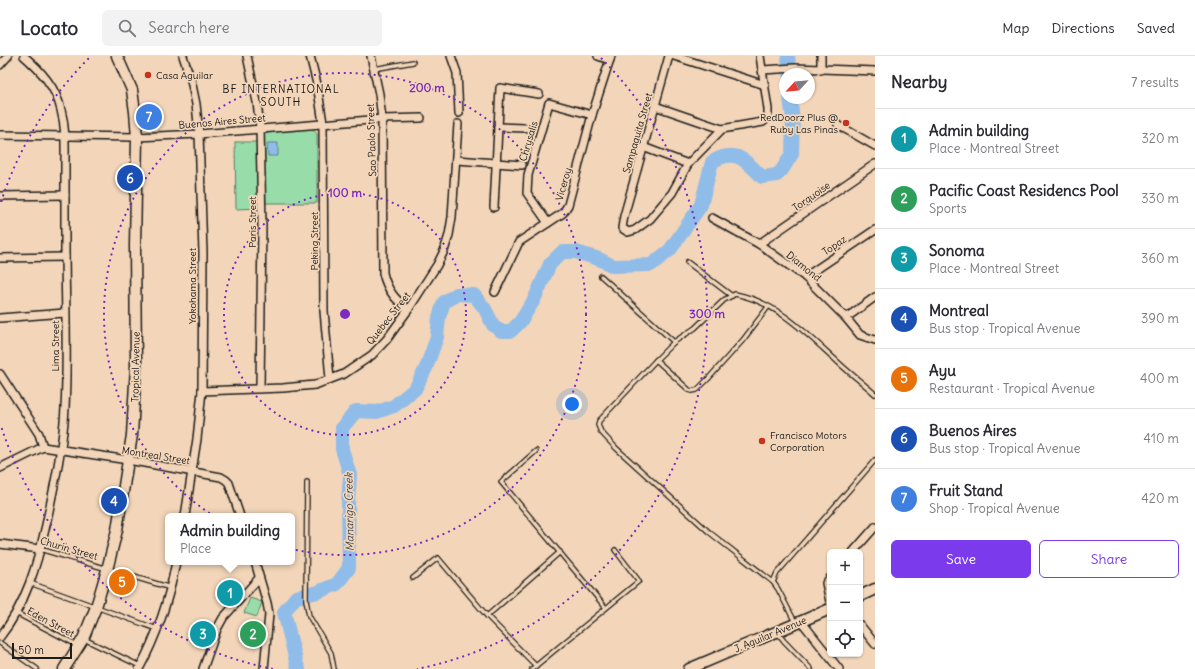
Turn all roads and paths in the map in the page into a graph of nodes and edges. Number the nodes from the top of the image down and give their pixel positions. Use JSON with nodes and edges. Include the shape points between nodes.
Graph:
{"nodes":[{"id":1,"x":8,"y":56,"type":"edge"},
{"id":2,"x":24,"y":56,"type":"edge"},
{"id":3,"x":117,"y":56,"type":"edge"},
{"id":4,"x":183,"y":56,"type":"edge"},
{"id":5,"x":247,"y":56,"type":"edge"},
{"id":6,"x":310,"y":56,"type":"edge"},
{"id":7,"x":371,"y":56,"type":"edge"},
{"id":8,"x":451,"y":56,"type":"edge"},
{"id":9,"x":598,"y":56,"type":"edge"},
{"id":10,"x":669,"y":56,"type":"edge"},
{"id":11,"x":674,"y":56,"type":"edge"},
{"id":12,"x":760,"y":56,"type":"edge"},
{"id":13,"x":821,"y":56,"type":"edge"},
{"id":14,"x":611,"y":58,"type":"edge"},
{"id":15,"x":413,"y":62,"type":"dead end"},
{"id":16,"x":0,"y":65,"type":"edge"},
{"id":17,"x":374,"y":69,"type":"junction"},
{"id":18,"x":762,"y":70,"type":"junction"},
{"id":19,"x":821,"y":70,"type":"junction"},
{"id":20,"x":875,"y":72,"type":"edge"},
{"id":21,"x":764,"y":85,"type":"junction"},
{"id":22,"x":539,"y":94,"type":"dead end"},
{"id":23,"x":655,"y":106,"type":"junction"},
{"id":24,"x":459,"y":113,"type":"dead end"},
{"id":25,"x":592,"y":114,"type":"junction"},
{"id":26,"x":421,"y":118,"type":"dead end"},
{"id":27,"x":382,"y":119,"type":"junction"},
{"id":28,"x":323,"y":123,"type":"junction"},
{"id":29,"x":458,"y":124,"type":"dead end"},
{"id":30,"x":838,"y":125,"type":"dead end"},
{"id":31,"x":498,"y":127,"type":"junction"},
{"id":32,"x":260,"y":128,"type":"junction"},
{"id":33,"x":526,"y":128,"type":"dead end"},
{"id":34,"x":722,"y":129,"type":"junction"},
{"id":35,"x":199,"y":134,"type":"junction"},
{"id":36,"x":0,"y":135,"type":"edge"},
{"id":37,"x":65,"y":136,"type":"junction"},
{"id":38,"x":137,"y":137,"type":"junction"},
{"id":39,"x":875,"y":146,"type":"edge"},
{"id":40,"x":643,"y":147,"type":"junction"},
{"id":41,"x":457,"y":160,"type":"junction"},
{"id":42,"x":496,"y":163,"type":"junction"},
{"id":43,"x":688,"y":164,"type":"junction"},
{"id":44,"x":875,"y":164,"type":"edge"},
{"id":45,"x":522,"y":165,"type":"dead end"},
{"id":46,"x":65,"y":195,"type":"junction"},
{"id":47,"x":0,"y":196,"type":"edge"},
{"id":48,"x":494,"y":207,"type":"dead end"},
{"id":49,"x":712,"y":218,"type":"dead end"},
{"id":50,"x":548,"y":223,"type":"junction"},
{"id":51,"x":875,"y":230,"type":"edge"},
{"id":52,"x":759,"y":244,"type":"junction"},
{"id":53,"x":65,"y":257,"type":"junction"},
{"id":54,"x":0,"y":258,"type":"edge"},
{"id":55,"x":687,"y":262,"type":"dead end"},
{"id":56,"x":601,"y":276,"type":"dead end"},
{"id":57,"x":805,"y":277,"type":"junction"},
{"id":58,"x":495,"y":292,"type":"dead end"},
{"id":59,"x":732,"y":296,"type":"junction"},
{"id":60,"x":875,"y":297,"type":"edge"},
{"id":61,"x":768,"y":307,"type":"junction"},
{"id":62,"x":408,"y":310,"type":"junction"},
{"id":63,"x":65,"y":313,"type":"junction"},
{"id":64,"x":0,"y":318,"type":"edge"},
{"id":65,"x":846,"y":318,"type":"junction"},
{"id":66,"x":875,"y":340,"type":"edge"},
{"id":67,"x":674,"y":342,"type":"junction"},
{"id":68,"x":656,"y":360,"type":"junction"},
{"id":69,"x":0,"y":374,"type":"edge"},
{"id":70,"x":330,"y":379,"type":"junction"},
{"id":71,"x":260,"y":388,"type":"junction"},
{"id":72,"x":202,"y":391,"type":"junction"},
{"id":73,"x":875,"y":394,"type":"edge"},
{"id":74,"x":43,"y":447,"type":"junction"},
{"id":75,"x":60,"y":450,"type":"junction"},
{"id":76,"x":536,"y":452,"type":"dead end"},
{"id":77,"x":128,"y":460,"type":"junction"},
{"id":78,"x":875,"y":460,"type":"edge"},
{"id":79,"x":0,"y":468,"type":"edge"},
{"id":80,"x":192,"y":471,"type":"junction"},
{"id":81,"x":307,"y":482,"type":"dead end"},
{"id":82,"x":185,"y":513,"type":"edge"},
{"id":83,"x":239,"y":513,"type":"edge"},
{"id":84,"x":875,"y":528,"type":"edge"},
{"id":85,"x":0,"y":544,"type":"edge"},
{"id":86,"x":40,"y":549,"type":"junction"},
{"id":87,"x":856,"y":549,"type":"edge"},
{"id":88,"x":615,"y":550,"type":"dead end"},
{"id":89,"x":560,"y":552,"type":"junction"},
{"id":90,"x":175,"y":565,"type":"edge"},
{"id":91,"x":256,"y":565,"type":"edge"},
{"id":92,"x":107,"y":570,"type":"junction"},
{"id":93,"x":259,"y":578,"type":"junction"},
{"id":94,"x":413,"y":578,"type":"dead end"},
{"id":95,"x":773,"y":582,"type":"junction"},
{"id":96,"x":30,"y":584,"type":"junction"},
{"id":97,"x":171,"y":588,"type":"junction"},
{"id":98,"x":875,"y":590,"type":"edge"},
{"id":99,"x":863,"y":595,"type":"edge"},
{"id":100,"x":96,"y":607,"type":"junction"},
{"id":101,"x":606,"y":608,"type":"junction"},
{"id":102,"x":827,"y":610,"type":"edge"},
{"id":103,"x":16,"y":613,"type":"junction"},
{"id":104,"x":487,"y":616,"type":"junction"},
{"id":105,"x":799,"y":622,"type":"junction"},
{"id":106,"x":158,"y":629,"type":"junction"},
{"id":107,"x":863,"y":629,"type":"edge"},
{"id":108,"x":777,"y":631,"type":"junction"},
{"id":109,"x":0,"y":637,"type":"edge"},
{"id":110,"x":81,"y":642,"type":"junction"},
{"id":111,"x":0,"y":643,"type":"edge"},
{"id":112,"x":875,"y":644,"type":"edge"},
{"id":113,"x":140,"y":668,"type":"edge"},
{"id":114,"x":534,"y":668,"type":"edge"},
{"id":115,"x":37,"y":669,"type":"edge"},
{"id":116,"x":65,"y":669,"type":"edge"},
{"id":117,"x":203,"y":669,"type":"edge"},
{"id":118,"x":264,"y":669,"type":"edge"},
{"id":119,"x":334,"y":669,"type":"edge"},
{"id":120,"x":689,"y":669,"type":"edge"},
{"id":121,"x":811,"y":669,"type":"edge"},
{"id":122,"x":839,"y":669,"type":"edge"}],
"edges":[{"from":1,"to":16,"type":"street"},
{"from":2,"to":37,"type":"street","name":"Lima Street","via":[[47,79],[56,94]]},
{"from":3,"to":38,"type":"street","name":"Tropical Avenue","via":[[132,90]]},
{"from":4,"to":35,"type":"street","name":"Yokohama Street","via":[[196,104]]},
{"from":5,"to":32,"type":"street","name":"Paris Street"},
{"from":6,"to":28,"type":"street","name":"Peking Street"},
{"from":7,"to":17,"type":"street","name":"Sao Paolo Street"},
{"from":8,"to":24,"type":"street","via":[[457,73]]},
{"from":9,"to":14,"type":"street"},
{"from":10,"to":23,"type":"street","name":"Sampaguita Street"},
{"from":11,"to":21,"type":"street"},
{"from":12,"to":18,"type":"street"},
{"from":13,"to":19,"type":"street"},
{"from":14,"to":25,"type":"street","name":"Viceroy"},
{"from":15,"to":17,"type":"lane"},
{"from":17,"to":27,"type":"street","name":"Sao Paolo Street"},
{"from":18,"to":19,"type":"street"},
{"from":18,"to":21,"type":"street"},
{"from":19,"to":20,"type":"street"},
{"from":21,"to":34,"type":"street","via":[[768,109],[768,117],[764,122]]},
{"from":22,"to":31,"type":"street","via":[[500,88]]},
{"from":23,"to":34,"type":"street"},
{"from":23,"to":40,"type":"street","name":"Sampaguita Street"},
{"from":25,"to":50,"type":"street","name":"Viceroy","via":[[568,205],[563,213]]},
{"from":25,"to":50,"type":"street","name":"Chrysalis","via":[[549,103],[528,175],[527,194]]},
{"from":26,"to":27,"type":"street","name":"Buenos Aires Street"},
{"from":27,"to":28,"type":"street","name":"Buenos Aires Street"},
{"from":27,"to":62,"type":"street","name":"Sao Paolo Street","via":[[383,273],[390,292]]},
{"from":28,"to":32,"type":"street","name":"Buenos Aires Street"},
{"from":28,"to":70,"type":"street","name":"Peking Street","via":[[324,311]]},
{"from":29,"to":41,"type":"street","name":"Quebec Street"},
{"from":30,"to":39,"type":"street"},
{"from":31,"to":33,"type":"street"},
{"from":31,"to":42,"type":"street"},
{"from":32,"to":35,"type":"street","name":"Buenos Aires Street"},
{"from":32,"to":71,"type":"street","name":"Paris Street"},
{"from":34,"to":43,"type":"street"},
{"from":35,"to":38,"type":"street","name":"Buenos Aires Street"},
{"from":35,"to":72,"type":"street","name":"Yokohama Street","via":[[203,254]]},
{"from":36,"to":37,"type":"street","name":"Buenos Aires Street"},
{"from":37,"to":38,"type":"street","name":"Buenos Aires Street"},
{"from":37,"to":46,"type":"street","name":"Lima Street"},
{"from":38,"to":77,"type":"street","name":"Tropical Avenue","via":[[136,366],[133,427]]},
{"from":40,"to":43,"type":"street"},
{"from":40,"to":43,"type":"street","name":"Sampaguita Street","via":[[624,216],[622,228],[628,232],[636,230],[650,219],[672,193]]},
{"from":41,"to":42,"type":"street"},
{"from":41,"to":62,"type":"street","name":"Quebec Street","via":[[449,235],[437,265]]},
{"from":42,"to":45,"type":"street"},
{"from":42,"to":48,"type":"street"},
{"from":44,"to":52,"type":"street","name":"Torquoise"},
{"from":46,"to":47,"type":"street"},
{"from":46,"to":53,"type":"street","name":"Lima Street"},
{"from":49,"to":52,"type":"street","name":"Diamond"},
{"from":50,"to":58,"type":"street","name":"Viceroy","via":[[519,242]]},
{"from":51,"to":57,"type":"street","name":"Topaz"},
{"from":52,"to":57,"type":"street","name":"Diamond"},
{"from":53,"to":54,"type":"street"},
{"from":53,"to":63,"type":"street","name":"Lima Street"},
{"from":55,"to":59,"type":"lane"},
{"from":56,"to":67,"type":"lane"},
{"from":57,"to":65,"type":"street","name":"Diamond"},
{"from":59,"to":61,"type":"lane","via":[[742,296]]},
{"from":59,"to":67,"type":"lane","via":[[724,300],[695,328]]},
{"from":60,"to":65,"type":"street"},
{"from":61,"to":68,"type":"lane","via":[[743,340],[697,390],[689,390]]},
{"from":61,"to":73,"type":"lane","via":[[779,312],[811,337]]},
{"from":62,"to":70,"type":"street","name":"Quebec Street","via":[[387,339],[372,354],[344,374]]},
{"from":63,"to":64,"type":"street"},
{"from":63,"to":75,"type":"street","name":"Lima Street","via":[[65,408]]},
{"from":65,"to":66,"type":"street","name":"Diamond","via":[[860,335]]},
{"from":67,"to":68,"type":"lane"},
{"from":68,"to":95,"type":"lane","via":[[599,422],[601,432],[710,532]]},
{"from":69,"to":74,"type":"street","via":[[39,434]]},
{"from":70,"to":71,"type":"street","name":"Quebec Street","via":[[315,384],[284,388]]},
{"from":71,"to":72,"type":"street","name":"Quebec Street"},
{"from":72,"to":80,"type":"street","name":"Yokohama Street"},
{"from":74,"to":75,"type":"street","name":"Montreal Street"},
{"from":74,"to":79,"type":"street"},
{"from":75,"to":77,"type":"street","name":"Montreal Street"},
{"from":75,"to":86,"type":"street","name":"Lima Street"},
{"from":76,"to":89,"type":"lane","via":[[502,482]]},
{"from":77,"to":80,"type":"street","name":"Montreal Street"},
{"from":77,"to":92,"type":"street","name":"Tropical Avenue","via":[[117,530]]},
{"from":78,"to":95,"type":"lane","via":[[777,573]]},
{"from":80,"to":82,"type":"street","name":"Yokohama Street"},
{"from":80,"to":83,"type":"street","name":"Montreal Street","via":[[226,480]]},
{"from":81,"to":119,"type":"lane","via":[[306,600],[309,616],[331,653]]},
{"from":84,"to":87,"type":"street"},
{"from":85,"to":86,"type":"street","name":"Churin Street"},
{"from":86,"to":92,"type":"lane","name":"Churin Street"},
{"from":86,"to":96,"type":"street","name":"Lima Street"},
{"from":88,"to":101,"type":"lane","via":[[639,581]]},
{"from":89,"to":101,"type":"lane"},
{"from":89,"to":104,"type":"lane"},
{"from":90,"to":97,"type":"street"},
{"from":91,"to":93,"type":"street"},
{"from":92,"to":97,"type":"lane","name":"Churin Street"},
{"from":92,"to":100,"type":"street","name":"Tropical Avenue"},
{"from":93,"to":117,"type":"street","via":[[222,618]]},
{"from":93,"to":118,"type":"street","via":[[269,614]]},
{"from":94,"to":104,"type":"lane","via":[[438,558]]},
{"from":95,"to":105,"type":"lane"},
{"from":96,"to":100,"type":"lane"},
{"from":96,"to":103,"type":"street","name":"Lima Street"},
{"from":97,"to":106,"type":"street"},
{"from":98,"to":99,"type":"street"},
{"from":100,"to":106,"type":"lane"},
{"from":100,"to":110,"type":"street","name":"Tropical Avenue"},
{"from":101,"to":114,"type":"lane"},
{"from":102,"to":105,"type":"street","name":"J. Aguilar Avenue"},
{"from":103,"to":109,"type":"street","name":"Lima Street"},
{"from":103,"to":110,"type":"lane","name":"Eden Street"},
{"from":104,"to":114,"type":"lane"},
{"from":105,"to":108,"type":"street","name":"J. Aguilar Avenue"},
{"from":105,"to":122,"type":"street"},
{"from":106,"to":113,"type":"street"},
{"from":107,"to":112,"type":"street"},
{"from":108,"to":120,"type":"street","name":"J. Aguilar Avenue"},
{"from":108,"to":121,"type":"lane"},
{"from":110,"to":113,"type":"lane","name":"Eden Street"},
{"from":110,"to":116,"type":"street","name":"Tropical Avenue"},
{"from":111,"to":115,"type":"lane"}]}
